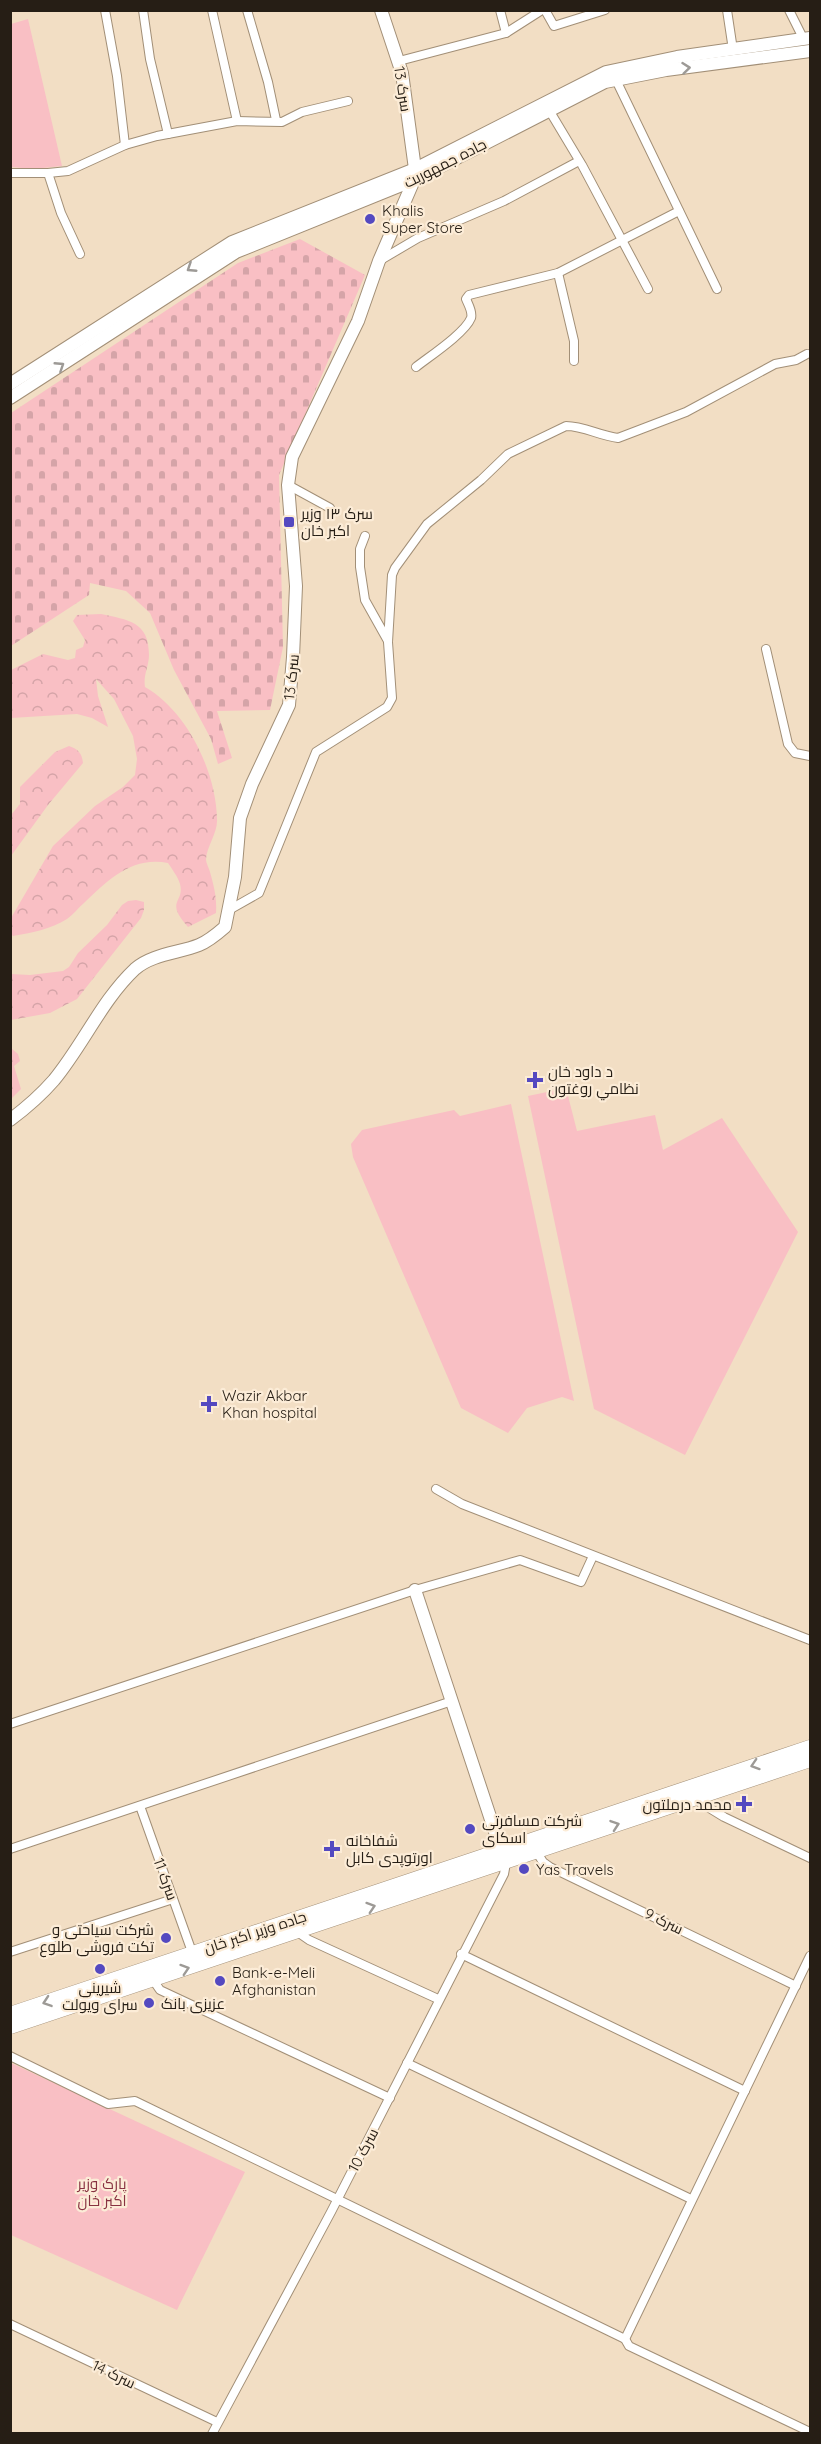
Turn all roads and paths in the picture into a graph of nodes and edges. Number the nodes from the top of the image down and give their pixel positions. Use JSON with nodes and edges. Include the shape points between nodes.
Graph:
{"nodes":[{"id":1,"x":105,"y":10,"type":"edge"},
{"id":2,"x":143,"y":10,"type":"edge"},
{"id":3,"x":212,"y":10,"type":"edge"},
{"id":4,"x":247,"y":10,"type":"edge"},
{"id":5,"x":381,"y":10,"type":"edge"},
{"id":6,"x":500,"y":10,"type":"edge"},
{"id":7,"x":543,"y":10,"type":"edge"},
{"id":8,"x":605,"y":10,"type":"edge"},
{"id":9,"x":727,"y":10,"type":"edge"},
{"id":10,"x":789,"y":10,"type":"edge"},
{"id":11,"x":506,"y":33,"type":"junction"},
{"id":12,"x":808,"y":43,"type":"edge"},
{"id":13,"x":733,"y":50,"type":"junction"},
{"id":14,"x":399,"y":61,"type":"junction"},
{"id":15,"x":616,"y":80,"type":"junction"},
{"id":16,"x":348,"y":101,"type":"dead end"},
{"id":17,"x":546,"y":108,"type":"junction"},
{"id":18,"x":276,"y":120,"type":"junction"},
{"id":19,"x":237,"y":121,"type":"junction"},
{"id":20,"x":168,"y":134,"type":"junction"},
{"id":21,"x":125,"y":145,"type":"junction"},
{"id":22,"x":579,"y":161,"type":"junction"},
{"id":23,"x":10,"y":172,"type":"edge"},
{"id":24,"x":48,"y":173,"type":"junction"},
{"id":25,"x":414,"y":175,"type":"junction"},
{"id":26,"x":680,"y":211,"type":"junction"},
{"id":27,"x":622,"y":241,"type":"junction"},
{"id":28,"x":80,"y":254,"type":"dead end"},
{"id":29,"x":379,"y":261,"type":"junction"},
{"id":30,"x":558,"y":273,"type":"junction"},
{"id":31,"x":648,"y":289,"type":"dead end"},
{"id":32,"x":717,"y":289,"type":"dead end"},
{"id":33,"x":807,"y":354,"type":"dead end"},
{"id":34,"x":574,"y":361,"type":"dead end"},
{"id":35,"x":416,"y":367,"type":"dead end"},
{"id":36,"x":10,"y":384,"type":"edge"},
{"id":37,"x":10,"y":398,"type":"edge"},
{"id":38,"x":288,"y":485,"type":"junction"},
{"id":39,"x":330,"y":508,"type":"dead end"},
{"id":40,"x":365,"y":536,"type":"dead end"},
{"id":41,"x":388,"y":642,"type":"junction"},
{"id":42,"x":766,"y":649,"type":"dead end"},
{"id":43,"x":810,"y":756,"type":"edge"},
{"id":44,"x":228,"y":910,"type":"junction"},
{"id":45,"x":10,"y":1120,"type":"edge"},
{"id":46,"x":436,"y":1489,"type":"dead end"},
{"id":47,"x":593,"y":1556,"type":"junction"},
{"id":48,"x":415,"y":1590,"type":"junction"},
{"id":49,"x":810,"y":1640,"type":"edge"},
{"id":50,"x":452,"y":1701,"type":"junction"},
{"id":51,"x":10,"y":1724,"type":"edge"},
{"id":52,"x":810,"y":1747,"type":"edge"},
{"id":53,"x":810,"y":1760,"type":"edge"},
{"id":54,"x":691,"y":1792,"type":"junction"},
{"id":55,"x":140,"y":1806,"type":"junction"},
{"id":56,"x":531,"y":1839,"type":"junction"},
{"id":57,"x":10,"y":1850,"type":"edge"},
{"id":58,"x":500,"y":1850,"type":"junction"},
{"id":59,"x":536,"y":1853,"type":"junction"},
{"id":60,"x":810,"y":1857,"type":"edge"},
{"id":61,"x":506,"y":1863,"type":"junction"},
{"id":62,"x":173,"y":1899,"type":"junction"},
{"id":63,"x":294,"y":1926,"type":"junction"},
{"id":64,"x":10,"y":1952,"type":"edge"},
{"id":65,"x":192,"y":1952,"type":"junction"},
{"id":66,"x":461,"y":1954,"type":"junction"},
{"id":67,"x":810,"y":1956,"type":"edge"},
{"id":68,"x":150,"y":1974,"type":"junction"},
{"id":69,"x":796,"y":1986,"type":"junction"},
{"id":70,"x":438,"y":1999,"type":"junction"},
{"id":71,"x":10,"y":2014,"type":"edge"},
{"id":72,"x":10,"y":2027,"type":"edge"},
{"id":73,"x":10,"y":2056,"type":"edge"},
{"id":74,"x":407,"y":2063,"type":"junction"},
{"id":75,"x":745,"y":2091,"type":"junction"},
{"id":76,"x":390,"y":2098,"type":"junction"},
{"id":77,"x":337,"y":2199,"type":"junction"},
{"id":78,"x":691,"y":2199,"type":"junction"},
{"id":79,"x":10,"y":2324,"type":"edge"},
{"id":80,"x":625,"y":2339,"type":"junction"},
{"id":81,"x":217,"y":2422,"type":"junction"},
{"id":82,"x":810,"y":2432,"type":"edge"},
{"id":83,"x":212,"y":2433,"type":"edge"}],
"edges":[{"from":1,"to":21,"type":"street"},
{"from":2,"to":20,"type":"street"},
{"from":3,"to":19,"type":"street"},
{"from":4,"to":18,"type":"street"},
{"from":5,"to":14,"type":"main road","name":"سرک 13"},
{"from":6,"to":11,"type":"street"},
{"from":7,"to":8,"type":"street","via":[[554,26]]},
{"from":7,"to":11,"type":"street"},
{"from":9,"to":13,"type":"street"},
{"from":10,"to":12,"type":"street"},
{"from":11,"to":14,"type":"street"},
{"from":12,"to":13,"type":"main road","name":"جاده جمهوریت"},
{"from":15,"to":12,"type":"main road","name":"جاده جمهوریت","one_way":true,"via":[[744,62]]},
{"from":13,"to":17,"type":"main road","name":"جاده جمهوریت","via":[[606,72]]},
{"from":14,"to":25,"type":"main road","name":"سرک 13"},
{"from":15,"to":17,"type":"main road","name":"جاده جمهوریت"},
{"from":15,"to":26,"type":"street"},
{"from":16,"to":18,"type":"street","via":[[302,112],[282,122]]},
{"from":17,"to":22,"type":"street"},
{"from":17,"to":25,"type":"main road","name":"جاده جمهوریت"},
{"from":18,"to":19,"type":"street"},
{"from":19,"to":20,"type":"street"},
{"from":20,"to":21,"type":"street"},
{"from":21,"to":24,"type":"street","via":[[68,171]]},
{"from":22,"to":27,"type":"street"},
{"from":22,"to":29,"type":"street","via":[[504,201],[418,238]]},
{"from":23,"to":24,"type":"street"},
{"from":24,"to":28,"type":"street"},
{"from":25,"to":29,"type":"main road","name":"سرک 13"},
{"from":25,"to":36,"type":"main road","name":"جاده جمهوریت","one_way":true,"via":[[232,242]]},
{"from":37,"to":25,"type":"main road","name":"جاده جمهوریت","one_way":true,"via":[[236,252]]},
{"from":26,"to":27,"type":"street"},
{"from":26,"to":32,"type":"street"},
{"from":27,"to":30,"type":"street"},
{"from":27,"to":31,"type":"street"},
{"from":29,"to":38,"type":"main road","name":"سرک 13","via":[[358,321],[292,457]]},
{"from":30,"to":34,"type":"street","via":[[574,341]]},
{"from":30,"to":35,"type":"street","via":[[469,295],[466,299],[471,318]]},
{"from":33,"to":41,"type":"street","via":[[775,364],[686,412],[618,438],[567,426],[508,454],[427,524],[395,568]]},
{"from":38,"to":39,"type":"street"},
{"from":38,"to":44,"type":"main road","name":"سرک 13","via":[[296,586],[289,705],[240,818]]},
{"from":40,"to":41,"type":"street","via":[[360,567],[365,600]]},
{"from":41,"to":44,"type":"street","via":[[392,698],[387,707],[316,752],[259,893]]},
{"from":42,"to":43,"type":"street","via":[[788,744],[795,753]]},
{"from":44,"to":45,"type":"main road","name":"سرک 13","via":[[225,927],[211,939],[136,968],[54,1080]]},
{"from":46,"to":47,"type":"street","via":[[462,1504]]},
{"from":47,"to":48,"type":"street","via":[[581,1582],[520,1560]]},
{"from":47,"to":49,"type":"street"},
{"from":48,"to":50,"type":"main road"},
{"from":48,"to":51,"type":"street"},
{"from":50,"to":55,"type":"street"},
{"from":50,"to":58,"type":"main road"},
{"from":52,"to":54,"type":"main road","one_way":true},
{"from":53,"to":54,"type":"main road"},
{"from":54,"to":56,"type":"main road","name":"جاده وزیر اکبر خان"},
{"from":59,"to":54,"type":"main road","one_way":true},
{"from":54,"to":60,"type":"street","via":[[724,1817]]},
{"from":55,"to":57,"type":"street"},
{"from":55,"to":62,"type":"street","name":"سرک 11"},
{"from":56,"to":58,"type":"main road","name":"جاده وزیر اکبر خان"},
{"from":56,"to":59,"type":"street"},
{"from":58,"to":61,"type":"main road"},
{"from":58,"to":63,"type":"main road","name":"جاده وزیر اکبر خان"},
{"from":59,"to":61,"type":"main road"},
{"from":59,"to":69,"type":"street","name":"سرک 9","via":[[550,1867]]},
{"from":63,"to":61,"type":"main road","one_way":true},
{"from":61,"to":66,"type":"street","name":"سرک 10","via":[[504,1874]]},
{"from":62,"to":64,"type":"street"},
{"from":62,"to":65,"type":"street","name":"سرک 11"},
{"from":63,"to":65,"type":"main road","name":"جاده وزیر اکبر خان"},
{"from":68,"to":63,"type":"main road","one_way":true},
{"from":63,"to":70,"type":"street","via":[[309,1940]]},
{"from":65,"to":68,"type":"main road","name":"جاده وزیر اکبر خان"},
{"from":66,"to":70,"type":"street","name":"سرک 10"},
{"from":66,"to":75,"type":"street"},
{"from":67,"to":69,"type":"street"},
{"from":68,"to":71,"type":"main road","name":"جاده وزیر اکبر خان","one_way":true},
{"from":68,"to":72,"type":"main road"},
{"from":68,"to":76,"type":"street","via":[[160,1990]]},
{"from":69,"to":75,"type":"street"},
{"from":70,"to":74,"type":"street","name":"سرک 10"},
{"from":73,"to":77,"type":"street","via":[[108,2104],[135,2101]]},
{"from":74,"to":76,"type":"street","name":"سرک 10"},
{"from":74,"to":78,"type":"street"},
{"from":75,"to":78,"type":"street"},
{"from":76,"to":77,"type":"street","name":"سرک 10"},
{"from":77,"to":80,"type":"street"},
{"from":77,"to":81,"type":"street","name":"سرک 10"},
{"from":78,"to":80,"type":"street"},
{"from":79,"to":81,"type":"street","name":"سرک 14"},
{"from":80,"to":82,"type":"street","via":[[629,2346]]},
{"from":81,"to":83,"type":"street","name":"سرک 10"}]}
